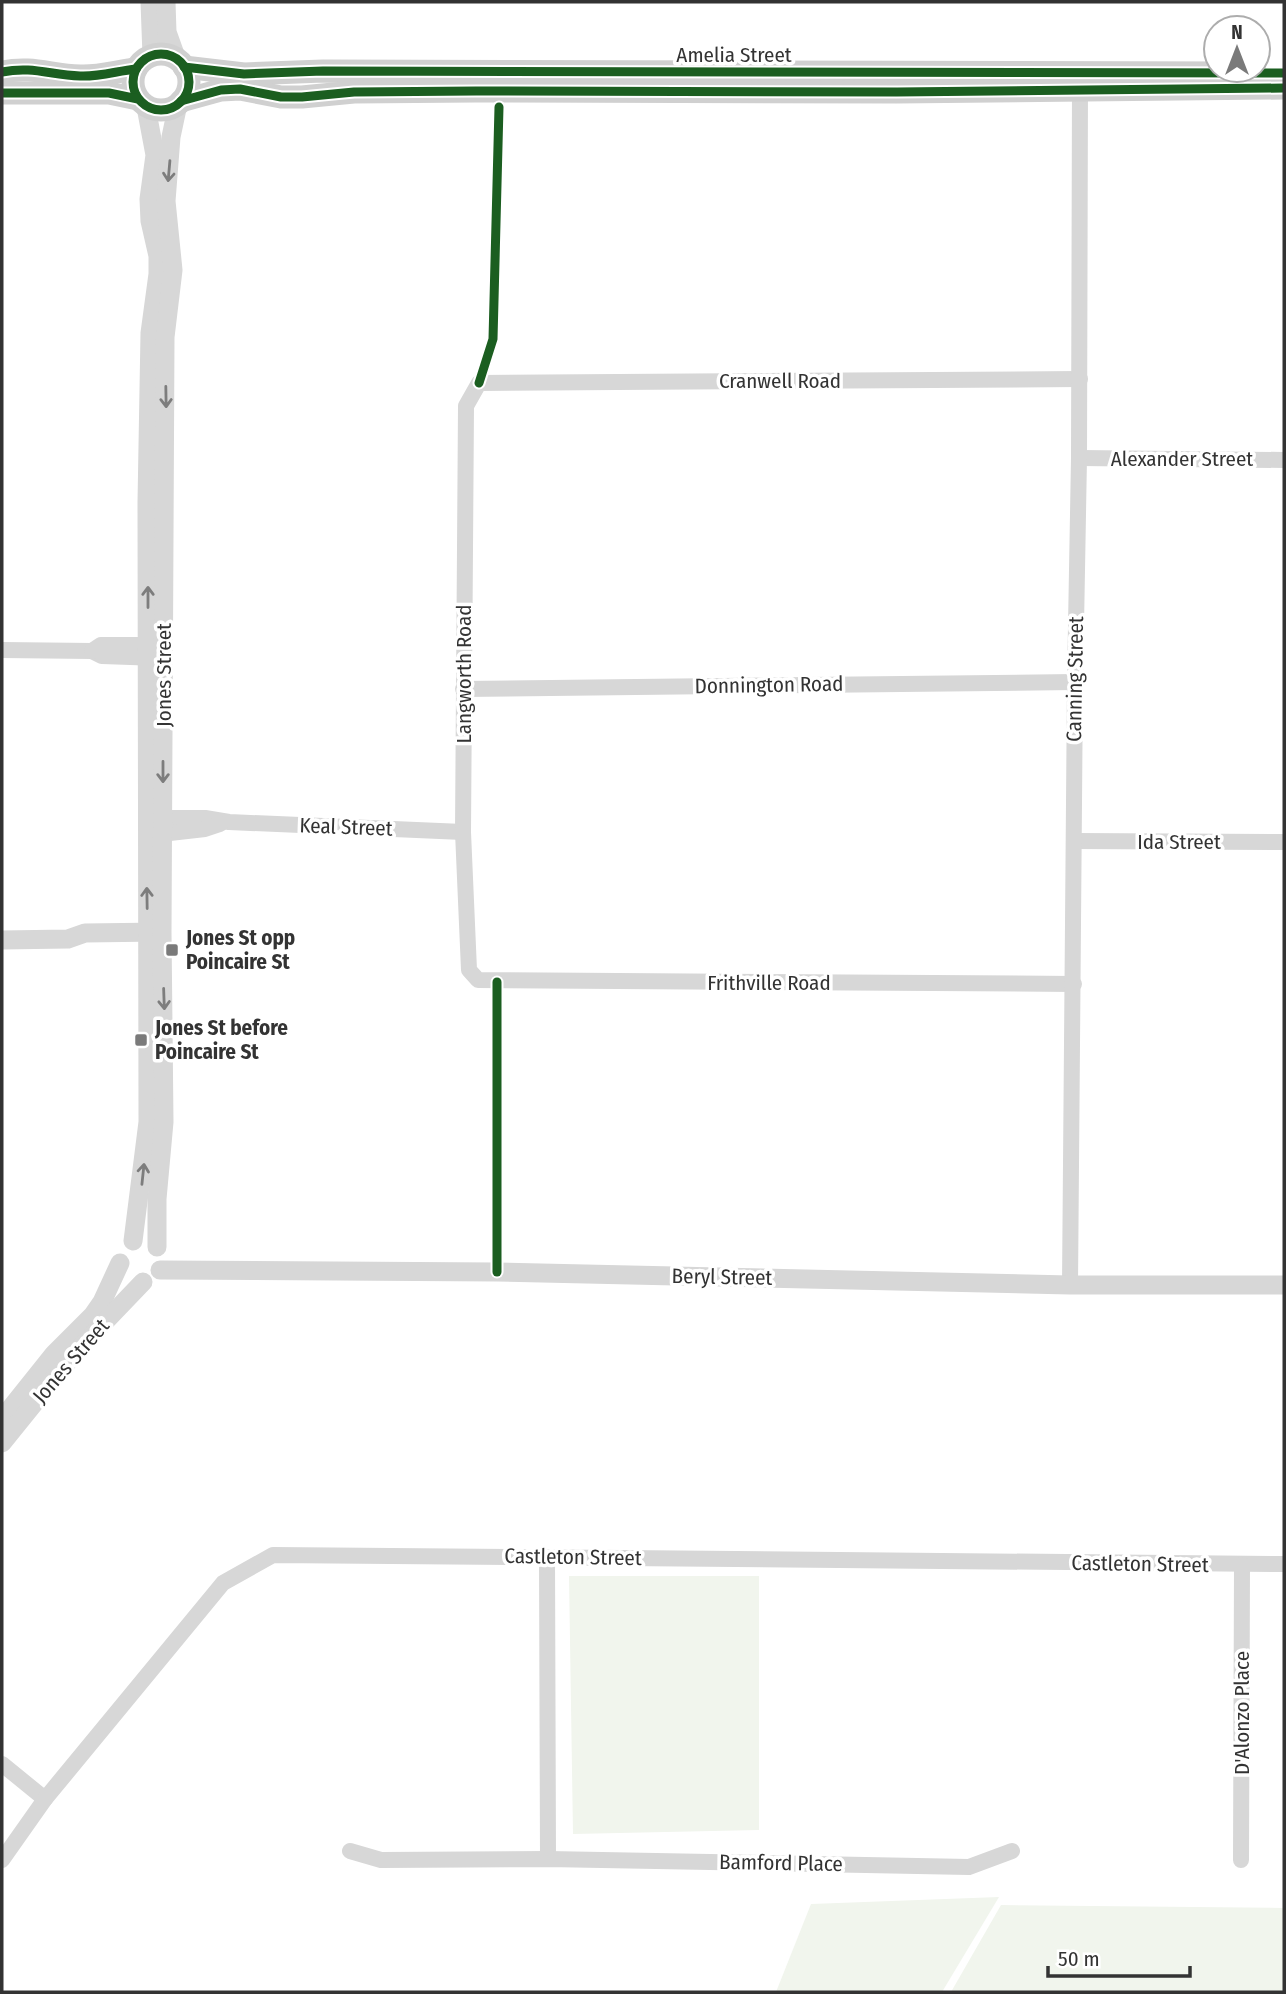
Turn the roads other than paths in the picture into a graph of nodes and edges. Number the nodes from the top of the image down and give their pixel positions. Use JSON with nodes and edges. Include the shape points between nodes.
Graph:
{"nodes":[{"id":1,"x":150,"y":2,"type":"edge"},
{"id":2,"x":166,"y":2,"type":"edge"},
{"id":3,"x":144,"y":62,"type":"junction"},
{"id":4,"x":181,"y":64,"type":"junction"},
{"id":5,"x":2,"y":72,"type":"edge"},
{"id":6,"x":1284,"y":73,"type":"edge"},
{"id":7,"x":1080,"y":81,"type":"junction"},
{"id":8,"x":1284,"y":88,"type":"edge"},
{"id":9,"x":2,"y":93,"type":"edge"},
{"id":10,"x":142,"y":103,"type":"junction"},
{"id":11,"x":180,"y":103,"type":"junction"},
{"id":12,"x":1080,"y":379,"type":"junction"},
{"id":13,"x":479,"y":383,"type":"joint"},
{"id":14,"x":1079,"y":458,"type":"junction"},
{"id":15,"x":1284,"y":460,"type":"edge"},
{"id":16,"x":2,"y":650,"type":"edge"},
{"id":17,"x":155,"y":651,"type":"junction"},
{"id":18,"x":1075,"y":682,"type":"junction"},
{"id":19,"x":463,"y":689,"type":"junction"},
{"id":20,"x":155,"y":827,"type":"junction"},
{"id":21,"x":463,"y":832,"type":"junction"},
{"id":22,"x":1074,"y":841,"type":"junction"},
{"id":23,"x":1284,"y":842,"type":"edge"},
{"id":24,"x":155,"y":939,"type":"junction"},
{"id":25,"x":2,"y":940,"type":"edge"},
{"id":26,"x":469,"y":970,"type":"joint"},
{"id":27,"x":1074,"y":984,"type":"junction"},
{"id":28,"x":134,"y":1241,"type":"junction"},
{"id":29,"x":158,"y":1247,"type":"junction"},
{"id":30,"x":120,"y":1263,"type":"junction"},
{"id":31,"x":160,"y":1270,"type":"junction"},
{"id":32,"x":143,"y":1282,"type":"junction"},
{"id":33,"x":1069,"y":1285,"type":"junction"},
{"id":34,"x":1284,"y":1285,"type":"edge"},
{"id":35,"x":2,"y":1419,"type":"edge"},
{"id":36,"x":2,"y":1443,"type":"edge"},
{"id":37,"x":547,"y":1557,"type":"junction"},
{"id":38,"x":1284,"y":1564,"type":"edge"},
{"id":39,"x":1242,"y":1565,"type":"junction"},
{"id":40,"x":2,"y":1764,"type":"edge"},
{"id":41,"x":45,"y":1799,"type":"junction"},
{"id":42,"x":350,"y":1851,"type":"dead end"},
{"id":43,"x":1012,"y":1851,"type":"dead end"},
{"id":44,"x":548,"y":1859,"type":"junction"},
{"id":45,"x":2,"y":1860,"type":"edge"},
{"id":46,"x":1241,"y":1860,"type":"dead end"}],
"edges":[{"from":1,"to":3,"type":"street"},
{"from":2,"to":4,"type":"street","via":[[167,32]]},
{"from":3,"to":4,"type":"main road","via":[[165,55]]},
{"from":3,"to":5,"type":"main road","via":[[93,76],[31,69]]},
{"from":3,"to":10,"type":"main road","via":[[133,85]]},
{"from":4,"to":7,"type":"main road","name":"Amelia Street","via":[[244,74],[323,71]]},
{"from":4,"to":11,"type":"main road","via":[[189,82]]},
{"from":6,"to":7,"type":"main road","name":"Amelia Street"},
{"from":7,"to":8,"type":"main road","name":"Amelia Street"},
{"from":7,"to":11,"type":"main road","name":"Amelia Street","via":[[897,92],[463,91],[281,97],[240,89]]},
{"from":7,"to":12,"type":"street","name":"Canning Street"},
{"from":9,"to":10,"type":"main road","via":[[109,93]]},
{"from":10,"to":11,"type":"main road","via":[[163,110]]},
{"from":17,"to":10,"type":"street","name":"Jones Street","one_way":true,"via":[[149,374],[158,256],[149,199],[155,155]]},
{"from":11,"to":17,"type":"street","name":"Jones Street","one_way":true,"via":[[171,136],[166,201],[173,270],[165,337]]},
{"from":12,"to":13,"type":"street","name":"Cranwell Road"},
{"from":12,"to":14,"type":"street","name":"Canning Street"},
{"from":13,"to":19,"type":"street","name":"Langworth Road","via":[[466,405]]},
{"from":14,"to":15,"type":"street","name":"Alexander Street"},
{"from":14,"to":18,"type":"street","name":"Canning Street"},
{"from":16,"to":17,"type":"street","via":[[92,651],[102,656]]},
{"from":17,"to":20,"type":"street","name":"Jones Street"},
{"from":18,"to":19,"type":"street","name":"Donnington Road"},
{"from":18,"to":22,"type":"street","name":"Canning Street"},
{"from":19,"to":21,"type":"street","name":"Langworth Road"},
{"from":20,"to":21,"type":"street","name":"Keal Street","via":[[205,818]]},
{"from":20,"to":24,"type":"street","name":"Jones Street"},
{"from":21,"to":26,"type":"street","name":"Langworth Road"},
{"from":22,"to":23,"type":"street","name":"Ida Street"},
{"from":22,"to":27,"type":"street","name":"Canning Street"},
{"from":24,"to":25,"type":"street","via":[[87,945],[68,939]]},
{"from":28,"to":24,"type":"street","name":"Jones Street","one_way":true,"via":[[148,1122]]},
{"from":24,"to":29,"type":"street","name":"Jones Street","one_way":true,"via":[[164,1122]]},
{"from":26,"to":27,"type":"street","name":"Frithville Road","via":[[478,980],[497,982]]},
{"from":27,"to":33,"type":"street","name":"Canning Street"},
{"from":28,"to":29,"type":"street"},
{"from":28,"to":30,"type":"street","name":"Jones Street","via":[[123,1250]]},
{"from":29,"to":31,"type":"street","name":"Jones Street"},
{"from":30,"to":32,"type":"street","via":[[125,1275]]},
{"from":30,"to":35,"type":"street","name":"Jones Street","via":[[93,1315],[54,1354]]},
{"from":31,"to":32,"type":"street","name":"Jones Street"},
{"from":31,"to":33,"type":"street","name":"Beryl Street","via":[[497,1272]]},
{"from":32,"to":36,"type":"street","name":"Jones Street","via":[[73,1355]]},
{"from":33,"to":34,"type":"street","name":"Beryl Street"},
{"from":37,"to":39,"type":"street","name":"Castleton Street"},
{"from":37,"to":41,"type":"street","name":"Castleton Street","via":[[273,1555],[223,1583]]},
{"from":37,"to":44,"type":"street"},
{"from":38,"to":39,"type":"street","name":"Castleton Street"},
{"from":39,"to":46,"type":"street","name":"D'Alonzo Place"},
{"from":40,"to":41,"type":"street"},
{"from":41,"to":45,"type":"street","name":"Castleton Street"},
{"from":42,"to":44,"type":"street","name":"Bamford Place","via":[[381,1860]]},
{"from":43,"to":44,"type":"street","name":"Bamford Place","via":[[969,1867]]}]}
